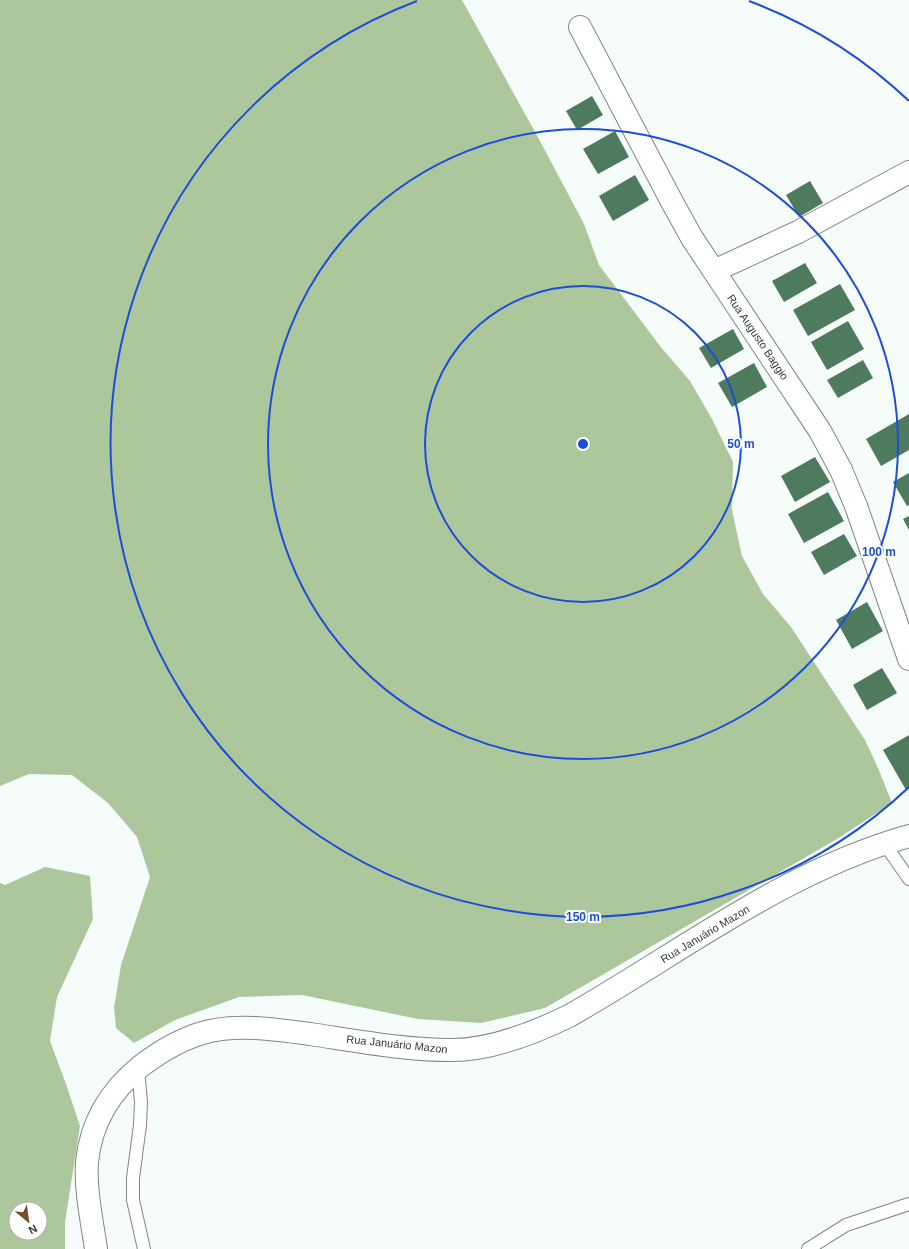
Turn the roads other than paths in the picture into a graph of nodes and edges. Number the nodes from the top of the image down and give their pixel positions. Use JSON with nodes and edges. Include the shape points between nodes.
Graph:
{"nodes":[{"id":1,"x":580,"y":27,"type":"dead end"},
{"id":2,"x":909,"y":172,"type":"edge"},
{"id":3,"x":714,"y":272,"type":"junction"},
{"id":4,"x":909,"y":659,"type":"edge"},
{"id":5,"x":909,"y":836,"type":"edge"},
{"id":6,"x":884,"y":843,"type":"junction"},
{"id":7,"x":909,"y":879,"type":"edge"},
{"id":8,"x":138,"y":1069,"type":"junction"},
{"id":9,"x":909,"y":1204,"type":"edge"},
{"id":10,"x":96,"y":1249,"type":"edge"},
{"id":11,"x":144,"y":1249,"type":"edge"},
{"id":12,"x":808,"y":1249,"type":"edge"}],
"edges":[{"from":1,"to":3,"type":"street","name":"Rua Augusto Baggio","via":[[671,200]]},
{"from":2,"to":3,"type":"street","via":[[798,232]]},
{"from":3,"to":4,"type":"street","name":"Rua Augusto Baggio","via":[[820,431],[841,470]]},
{"from":5,"to":6,"type":"street","name":"Rua Januário Mazon"},
{"from":6,"to":7,"type":"lane"},
{"from":6,"to":8,"type":"street","name":"Rua Januário Mazon","via":[[781,888],[569,1016],[509,1040],[453,1050],[427,1049],[238,1028],[210,1031],[183,1040],[159,1053]]},
{"from":8,"to":10,"type":"street","name":"Rua Januário Mazon","via":[[108,1101],[92,1133],[87,1163]]},
{"from":8,"to":11,"type":"lane","via":[[141,1102],[133,1200]]},
{"from":9,"to":12,"type":"lane","via":[[846,1224]]}]}
